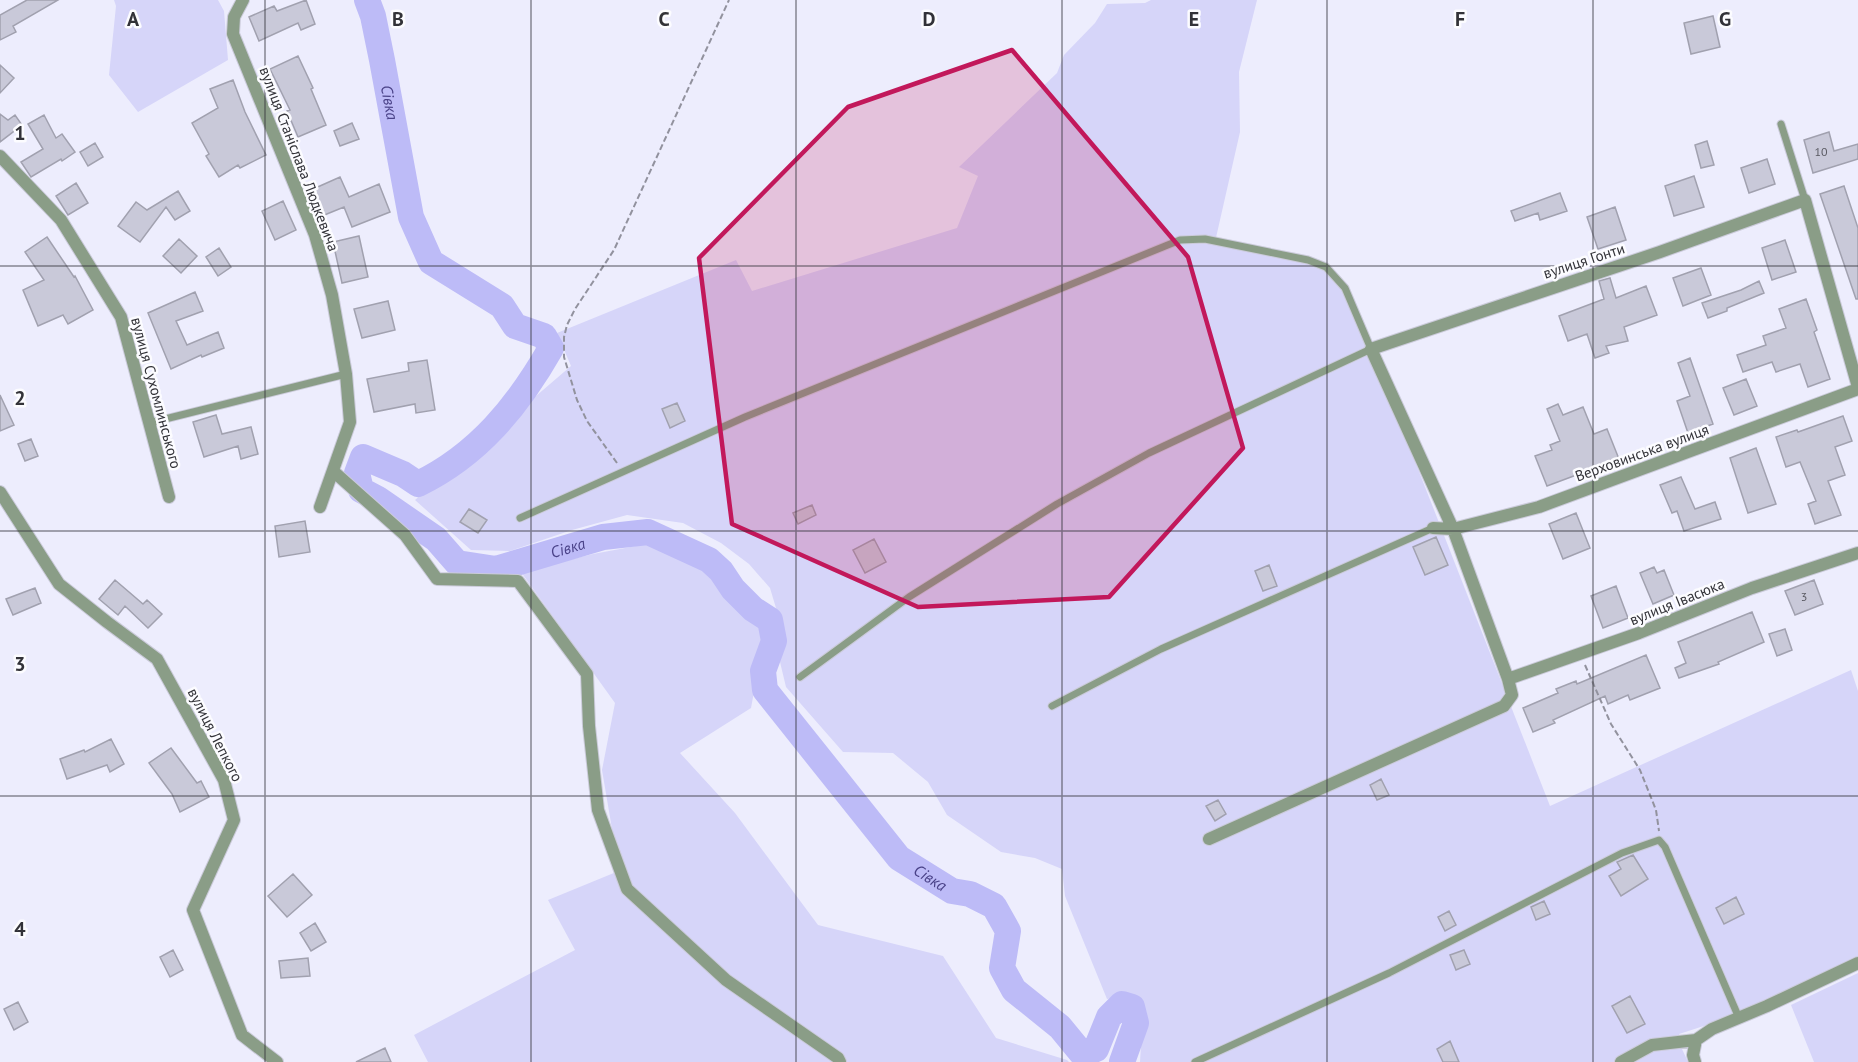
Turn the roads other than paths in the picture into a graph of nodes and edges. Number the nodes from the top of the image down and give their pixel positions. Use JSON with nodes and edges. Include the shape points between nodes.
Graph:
{"nodes":[{"id":1,"x":243,"y":0,"type":"edge"},
{"id":2,"x":1781,"y":124,"type":"dead end"},
{"id":3,"x":0,"y":156,"type":"edge"},
{"id":4,"x":1805,"y":200,"type":"junction"},
{"id":5,"x":1371,"y":350,"type":"junction"},
{"id":6,"x":346,"y":374,"type":"junction"},
{"id":7,"x":1858,"y":388,"type":"edge"},
{"id":8,"x":149,"y":423,"type":"junction"},
{"id":9,"x":333,"y":471,"type":"junction"},
{"id":10,"x":0,"y":492,"type":"edge"},
{"id":11,"x":169,"y":497,"type":"dead end"},
{"id":12,"x":320,"y":507,"type":"dead end"},
{"id":13,"x":520,"y":518,"type":"dead end"},
{"id":14,"x":1433,"y":528,"type":"joint"},
{"id":15,"x":1453,"y":529,"type":"junction"},
{"id":16,"x":1858,"y":553,"type":"edge"},
{"id":17,"x":800,"y":677,"type":"dead end"},
{"id":18,"x":1508,"y":679,"type":"junction"},
{"id":19,"x":1052,"y":706,"type":"dead end"},
{"id":20,"x":1209,"y":838,"type":"dead end"},
{"id":21,"x":1858,"y":963,"type":"edge"},
{"id":22,"x":1739,"y":1018,"type":"junction"},
{"id":23,"x":1696,"y":1040,"type":"junction"},
{"id":24,"x":277,"y":1062,"type":"edge"},
{"id":25,"x":840,"y":1062,"type":"edge"},
{"id":26,"x":1195,"y":1062,"type":"edge"},
{"id":27,"x":1621,"y":1062,"type":"edge"},
{"id":28,"x":1695,"y":1062,"type":"edge"}],
"edges":[{"from":1,"to":6,"type":"street","name":"вулиця Станіслава Людкевича","via":[[234,17],[233,34],[315,235],[332,295]]},
{"from":2,"to":4,"type":"lane"},
{"from":3,"to":8,"type":"street","name":"вулиця Сухомлинського","via":[[61,220],[121,317]]},
{"from":4,"to":5,"type":"street","name":"вулиця Гонти"},
{"from":4,"to":7,"type":"street"},
{"from":5,"to":13,"type":"lane","via":[[1346,288],[1326,267],[1205,239],[1180,240],[745,417]]},
{"from":5,"to":15,"type":"street"},
{"from":5,"to":17,"type":"lane","via":[[1149,453],[1057,504],[909,597]]},
{"from":6,"to":8,"type":"lane"},
{"from":6,"to":9,"type":"street","name":"вулиця Станіслава Людкевича","via":[[350,422]]},
{"from":7,"to":15,"type":"street","name":"Верховинська вулиця","via":[[1539,507]]},
{"from":8,"to":11,"type":"street","name":"вулиця Сухомлинського"},
{"from":9,"to":12,"type":"street","name":"вулиця Станіслава Людкевича"},
{"from":9,"to":25,"type":"street","via":[[405,535],[437,579],[518,581],[587,674],[598,810],[627,889],[726,980]]},
{"from":10,"to":24,"type":"street","name":"вулиця Лепкого","via":[[59,584],[158,659],[224,780],[234,820],[193,910],[242,1035]]},
{"from":14,"to":15,"type":"street","name":"Верховинська вулиця"},
{"from":14,"to":19,"type":"lane","via":[[1161,649]]},
{"from":15,"to":18,"type":"street"},
{"from":16,"to":18,"type":"street","name":"вулиця Івасюка"},
{"from":18,"to":20,"type":"street","via":[[1512,694],[1504,706]]},
{"from":21,"to":22,"type":"street"},
{"from":22,"to":23,"type":"street"},
{"from":22,"to":26,"type":"lane","via":[[1659,840],[1622,853],[1389,973]]},
{"from":23,"to":27,"type":"street","via":[[1652,1045]]},
{"from":23,"to":28,"type":"street"}]}
